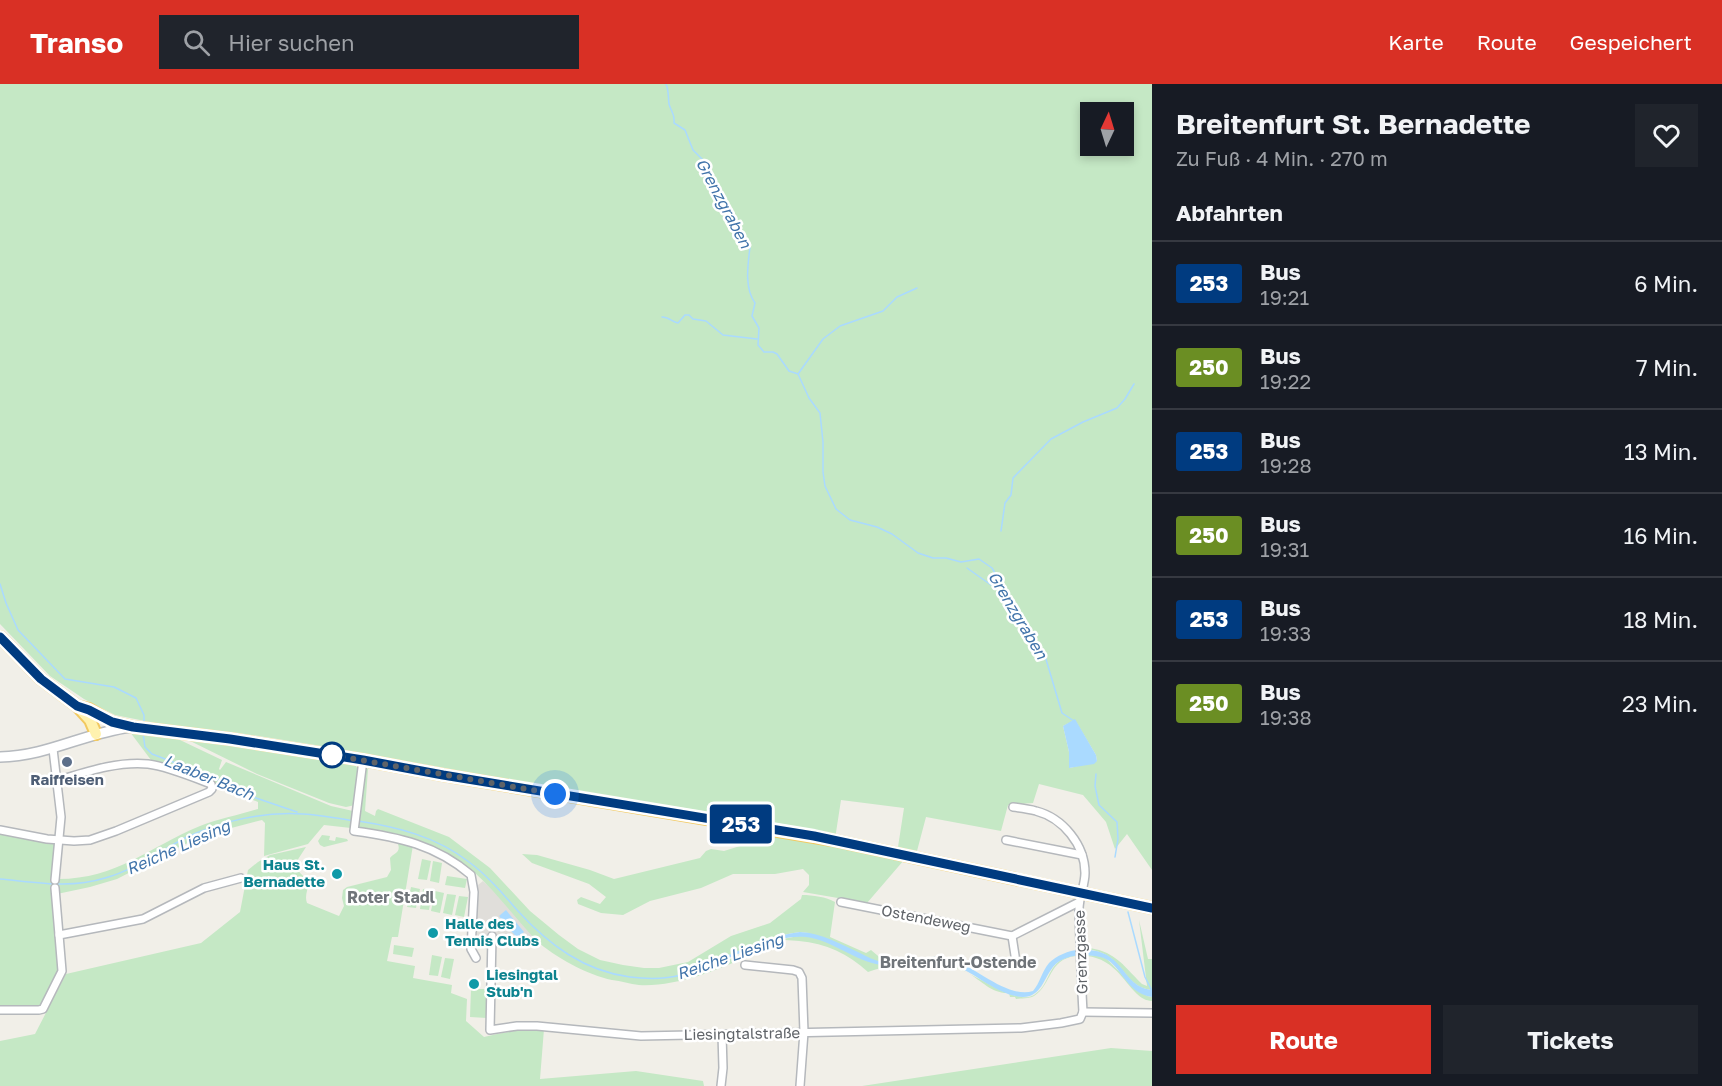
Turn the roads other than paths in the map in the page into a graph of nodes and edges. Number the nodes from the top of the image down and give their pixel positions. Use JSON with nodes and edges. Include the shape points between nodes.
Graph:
{"nodes":[{"id":1,"x":1,"y":641,"type":"edge"},
{"id":2,"x":77,"y":706,"type":"junction"},
{"id":3,"x":101,"y":717,"type":"junction"},
{"id":4,"x":134,"y":727,"type":"junction"},
{"id":5,"x":100,"y":733,"type":"junction"},
{"id":6,"x":53,"y":749,"type":"junction"},
{"id":7,"x":0,"y":758,"type":"edge"},
{"id":8,"x":363,"y":760,"type":"junction"},
{"id":9,"x":56,"y":781,"type":"junction"},
{"id":10,"x":1013,"y":807,"type":"dead end"},
{"id":11,"x":0,"y":830,"type":"edge"},
{"id":12,"x":59,"y":840,"type":"junction"},
{"id":13,"x":1006,"y":840,"type":"dead end"},
{"id":14,"x":1082,"y":855,"type":"junction"},
{"id":15,"x":241,"y":878,"type":"dead end"},
{"id":16,"x":1080,"y":897,"type":"junction"},
{"id":17,"x":841,"y":902,"type":"dead end"},
{"id":18,"x":1152,"y":908,"type":"edge"},
{"id":19,"x":59,"y":935,"type":"junction"},
{"id":20,"x":492,"y":936,"type":"dead end"},
{"id":21,"x":1012,"y":936,"type":"junction"},
{"id":22,"x":476,"y":958,"type":"dead end"},
{"id":23,"x":1016,"y":962,"type":"dead end"},
{"id":24,"x":745,"y":965,"type":"dead end"},
{"id":25,"x":0,"y":1010,"type":"edge"},
{"id":26,"x":1083,"y":1012,"type":"junction"},
{"id":27,"x":1152,"y":1013,"type":"edge"},
{"id":28,"x":804,"y":1032,"type":"junction"},
{"id":29,"x":722,"y":1034,"type":"junction"},
{"id":30,"x":721,"y":1086,"type":"edge"},
{"id":31,"x":800,"y":1086,"type":"edge"}],
"edges":[{"from":1,"to":2,"type":"main road"},
{"from":2,"to":3,"type":"main road"},
{"from":2,"to":5,"type":"main road"},
{"from":3,"to":4,"type":"main road"},
{"from":3,"to":5,"type":"main road"},
{"from":4,"to":5,"type":"main road"},
{"from":4,"to":8,"type":"main road"},
{"from":5,"to":6,"type":"main road"},
{"from":6,"to":7,"type":"main road"},
{"from":6,"to":9,"type":"street"},
{"from":8,"to":16,"type":"main road","via":[[832,840]]},
{"from":8,"to":22,"type":"street","via":[[354,831],[422,845],[471,874],[471,949]]},
{"from":9,"to":12,"type":"street","via":[[61,817]]},
{"from":9,"to":12,"type":"street","via":[[103,768],[141,764],[160,766],[212,786],[208,792],[104,836],[82,841]]},
{"from":10,"to":14,"type":"street","via":[[1038,811],[1060,823],[1072,835]]},
{"from":11,"to":12,"type":"street"},
{"from":12,"to":19,"type":"street","via":[[55,884]]},
{"from":13,"to":14,"type":"street"},
{"from":14,"to":16,"type":"street","name":"Grenzgasse","via":[[1085,870]]},
{"from":15,"to":19,"type":"street","via":[[204,888],[143,919]]},
{"from":16,"to":18,"type":"main road"},
{"from":16,"to":21,"type":"street"},
{"from":16,"to":26,"type":"street","name":"Grenzgasse"},
{"from":17,"to":21,"type":"street","name":"Ostendeweg"},
{"from":19,"to":25,"type":"street","via":[[62,971],[43,1008]]},
{"from":20,"to":29,"type":"street","name":"Liesingtalstraße","via":[[490,1030],[537,1026],[641,1036]]},
{"from":21,"to":23,"type":"street"},
{"from":24,"to":28,"type":"street","via":[[799,972]]},
{"from":26,"to":27,"type":"street"},
{"from":26,"to":28,"type":"street","name":"Liesingtalstraße","via":[[1080,1019],[1070,1022],[1021,1028]]},
{"from":28,"to":29,"type":"street","name":"Liesingtalstraße"},
{"from":28,"to":31,"type":"street"},
{"from":29,"to":30,"type":"street"}]}
